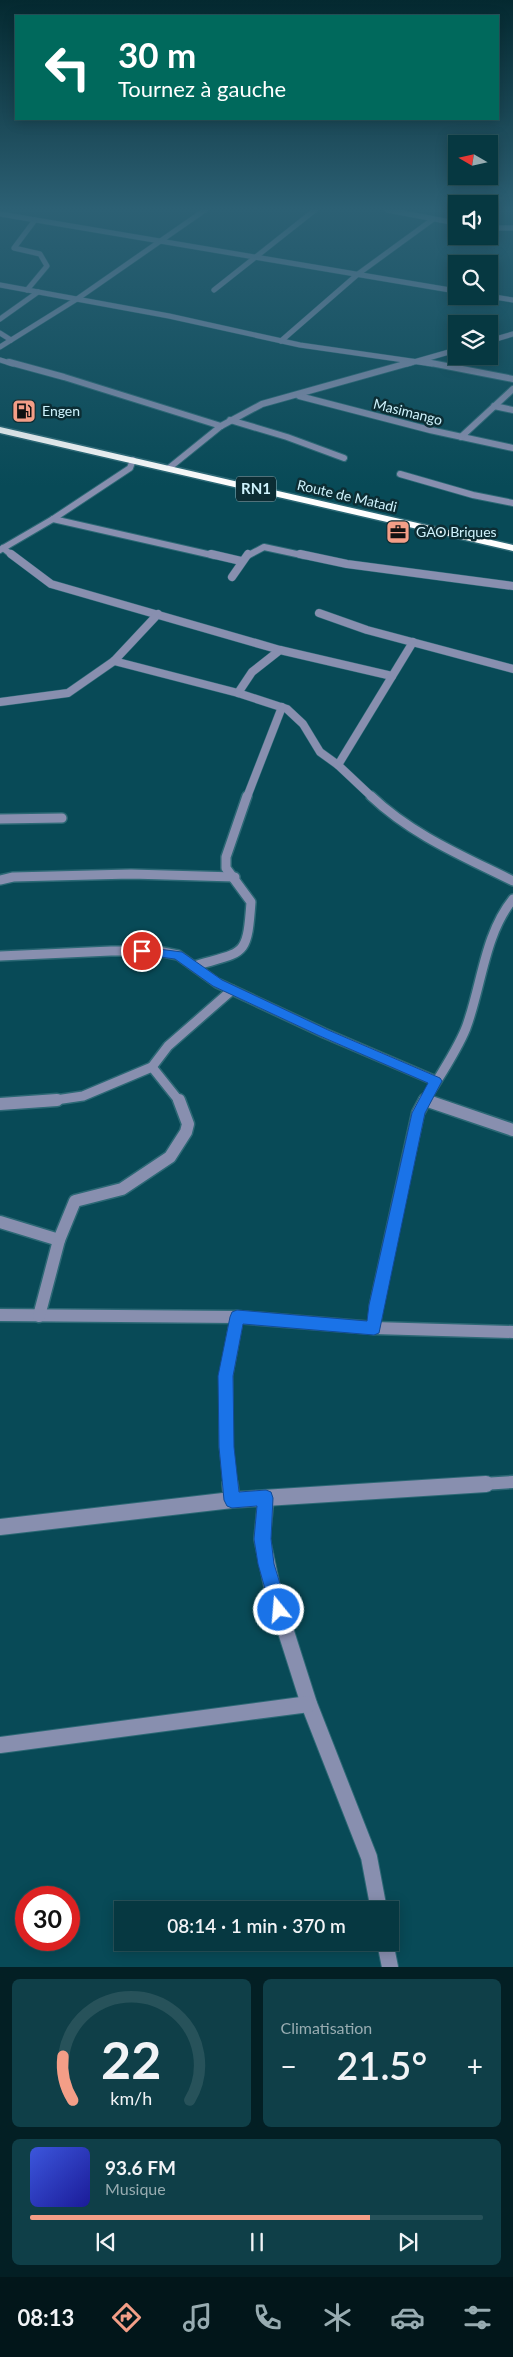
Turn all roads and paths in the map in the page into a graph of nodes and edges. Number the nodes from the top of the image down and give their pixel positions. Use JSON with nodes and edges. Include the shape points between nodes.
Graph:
{"nodes":[{"id":1,"x":24,"y":302,"type":"edge"},
{"id":2,"x":73,"y":302,"type":"edge"},
{"id":3,"x":91,"y":302,"type":"edge"},
{"id":4,"x":326,"y":302,"type":"edge"},
{"id":5,"x":0,"y":319,"type":"edge"},
{"id":6,"x":0,"y":333,"type":"edge"},
{"id":7,"x":513,"y":334,"type":"edge"},
{"id":8,"x":503,"y":337,"type":"junction"},
{"id":9,"x":498,"y":338,"type":"edge"},
{"id":10,"x":513,"y":339,"type":"edge"},
{"id":11,"x":11,"y":340,"type":"junction"},
{"id":12,"x":281,"y":341,"type":"junction"},
{"id":13,"x":0,"y":347,"type":"edge"},
{"id":14,"x":448,"y":352,"type":"edge"},
{"id":15,"x":0,"y":360,"type":"edge"},
{"id":16,"x":419,"y":361,"type":"junction"},
{"id":17,"x":513,"y":378,"type":"edge"},
{"id":18,"x":513,"y":389,"type":"edge"},
{"id":19,"x":298,"y":396,"type":"junction"},
{"id":20,"x":494,"y":406,"type":"junction"},
{"id":21,"x":513,"y":410,"type":"edge"},
{"id":22,"x":230,"y":420,"type":"junction"},
{"id":23,"x":221,"y":426,"type":"junction"},
{"id":24,"x":0,"y":430,"type":"edge"},
{"id":25,"x":461,"y":437,"type":"junction"},
{"id":26,"x":513,"y":448,"type":"edge"},
{"id":27,"x":344,"y":458,"type":"dead end"},
{"id":28,"x":133,"y":460,"type":"junction"},
{"id":29,"x":169,"y":468,"type":"junction"},
{"id":30,"x":400,"y":474,"type":"dead end"},
{"id":31,"x":513,"y":503,"type":"edge"},
{"id":32,"x":53,"y":519,"type":"junction"},
{"id":33,"x":513,"y":548,"type":"edge"},
{"id":34,"x":2,"y":549,"type":"edge"},
{"id":35,"x":241,"y":561,"type":"junction"},
{"id":36,"x":232,"y":577,"type":"dead end"},
{"id":37,"x":513,"y":586,"type":"edge"},
{"id":38,"x":319,"y":613,"type":"dead end"},
{"id":39,"x":158,"y":614,"type":"junction"},
{"id":40,"x":413,"y":642,"type":"junction"},
{"id":41,"x":280,"y":650,"type":"junction"},
{"id":42,"x":114,"y":661,"type":"junction"},
{"id":43,"x":513,"y":669,"type":"edge"},
{"id":44,"x":392,"y":676,"type":"junction"},
{"id":45,"x":238,"y":693,"type":"junction"},
{"id":46,"x":0,"y":702,"type":"edge"},
{"id":47,"x":282,"y":707,"type":"junction"},
{"id":48,"x":338,"y":765,"type":"junction"},
{"id":49,"x":62,"y":818,"type":"dead end"},
{"id":50,"x":0,"y":819,"type":"edge"},
{"id":51,"x":235,"y":877,"type":"junction"},
{"id":52,"x":0,"y":880,"type":"edge"},
{"id":53,"x":513,"y":881,"type":"edge"},
{"id":54,"x":513,"y":899,"type":"edge"},
{"id":55,"x":0,"y":956,"type":"edge"},
{"id":56,"x":194,"y":966,"type":"junction"},
{"id":57,"x":232,"y":990,"type":"junction"},
{"id":58,"x":152,"y":1067,"type":"junction"},
{"id":59,"x":436,"y":1081,"type":"junction"},
{"id":60,"x":424,"y":1100,"type":"junction"},
{"id":61,"x":0,"y":1104,"type":"edge"},
{"id":62,"x":513,"y":1130,"type":"edge"},
{"id":63,"x":0,"y":1222,"type":"edge"},
{"id":64,"x":59,"y":1240,"type":"junction"},
{"id":65,"x":0,"y":1315,"type":"edge"},
{"id":66,"x":39,"y":1316,"type":"junction"},
{"id":67,"x":237,"y":1317,"type":"junction"},
{"id":68,"x":374,"y":1328,"type":"junction"},
{"id":69,"x":513,"y":1332,"type":"edge"},
{"id":70,"x":513,"y":1482,"type":"edge"},
{"id":71,"x":266,"y":1498,"type":"junction"},
{"id":72,"x":232,"y":1500,"type":"junction"},
{"id":73,"x":0,"y":1528,"type":"edge"},
{"id":74,"x":309,"y":1704,"type":"junction"},
{"id":75,"x":0,"y":1746,"type":"edge"},
{"id":76,"x":377,"y":1901,"type":"edge"},
{"id":77,"x":387,"y":1951,"type":"edge"},
{"id":78,"x":390,"y":1967,"type":"edge"}],
"edges":[{"from":1,"to":5,"type":"street"},
{"from":2,"to":11,"type":"street"},
{"from":3,"to":12,"type":"street"},
{"from":4,"to":12,"type":"street"},
{"from":6,"to":11,"type":"street"},
{"from":7,"to":8,"type":"street"},
{"from":8,"to":9,"type":"street"},
{"from":8,"to":10,"type":"street"},
{"from":11,"to":13,"type":"street"},
{"from":12,"to":16,"type":"street"},
{"from":14,"to":16,"type":"street"},
{"from":15,"to":23,"type":"street"},
{"from":16,"to":17,"type":"street"},
{"from":16,"to":19,"type":"street"},
{"from":18,"to":20,"type":"street"},
{"from":19,"to":22,"type":"street","via":[[276,398]]},
{"from":19,"to":25,"type":"street","name":"Masimango"},
{"from":20,"to":21,"type":"street"},
{"from":20,"to":25,"type":"street"},
{"from":22,"to":23,"type":"street"},
{"from":22,"to":27,"type":"street"},
{"from":23,"to":29,"type":"street"},
{"from":24,"to":28,"type":"highway","name":"Route de Matadi","number":"RN1"},
{"from":25,"to":26,"type":"street","name":"Masimango"},
{"from":28,"to":29,"type":"highway","name":"Route de Matadi","number":"RN1"},
{"from":28,"to":32,"type":"street","via":[[130,468]]},
{"from":29,"to":33,"type":"highway","name":"Route de Matadi","number":"RN1"},
{"from":30,"to":31,"type":"street"},
{"from":32,"to":34,"type":"street"},
{"from":32,"to":35,"type":"street"},
{"from":34,"to":39,"type":"street","via":[[51,584]]},
{"from":35,"to":36,"type":"street"},
{"from":35,"to":37,"type":"street","via":[[254,549],[264,547],[347,564]]},
{"from":38,"to":40,"type":"street"},
{"from":39,"to":41,"type":"street"},
{"from":39,"to":42,"type":"street"},
{"from":40,"to":43,"type":"street"},
{"from":40,"to":44,"type":"street"},
{"from":41,"to":44,"type":"street"},
{"from":41,"to":45,"type":"street","via":[[252,672]]},
{"from":42,"to":45,"type":"street"},
{"from":42,"to":46,"type":"street","via":[[68,693]]},
{"from":44,"to":48,"type":"street"},
{"from":45,"to":47,"type":"street"},
{"from":47,"to":48,"type":"street","via":[[303,724],[320,752]]},
{"from":47,"to":51,"type":"street","via":[[226,858],[226,868]]},
{"from":48,"to":53,"type":"street","via":[[371,798],[413,830]]},
{"from":49,"to":50,"type":"street"},
{"from":51,"to":52,"type":"street","via":[[131,874]]},
{"from":51,"to":56,"type":"street","via":[[251,902],[252,921],[245,946],[236,954]]},
{"from":54,"to":59,"type":"street","via":[[504,909],[487,950],[465,1030]]},
{"from":55,"to":56,"type":"street","via":[[158,951],[178,955]]},
{"from":56,"to":57,"type":"street"},
{"from":57,"to":58,"type":"street","via":[[169,1046]]},
{"from":57,"to":59,"type":"street"},
{"from":58,"to":61,"type":"street","via":[[83,1096]]},
{"from":58,"to":64,"type":"street","via":[[178,1099],[188,1124],[186,1132],[170,1157],[122,1189],[75,1201]]},
{"from":59,"to":60,"type":"street"},
{"from":60,"to":62,"type":"street"},
{"from":60,"to":68,"type":"street","via":[[418,1113],[403,1192],[390,1238]]},
{"from":63,"to":64,"type":"street"},
{"from":64,"to":66,"type":"street"},
{"from":65,"to":66,"type":"street"},
{"from":66,"to":67,"type":"street"},
{"from":67,"to":68,"type":"street"},
{"from":67,"to":72,"type":"street","via":[[226,1376],[226,1447]]},
{"from":68,"to":69,"type":"street"},
{"from":70,"to":71,"type":"street"},
{"from":71,"to":72,"type":"street"},
{"from":71,"to":74,"type":"street","via":[[262,1539],[266,1564]]},
{"from":72,"to":73,"type":"street"},
{"from":74,"to":75,"type":"street"},
{"from":74,"to":76,"type":"street","via":[[369,1857]]},
{"from":77,"to":78,"type":"street"}]}
